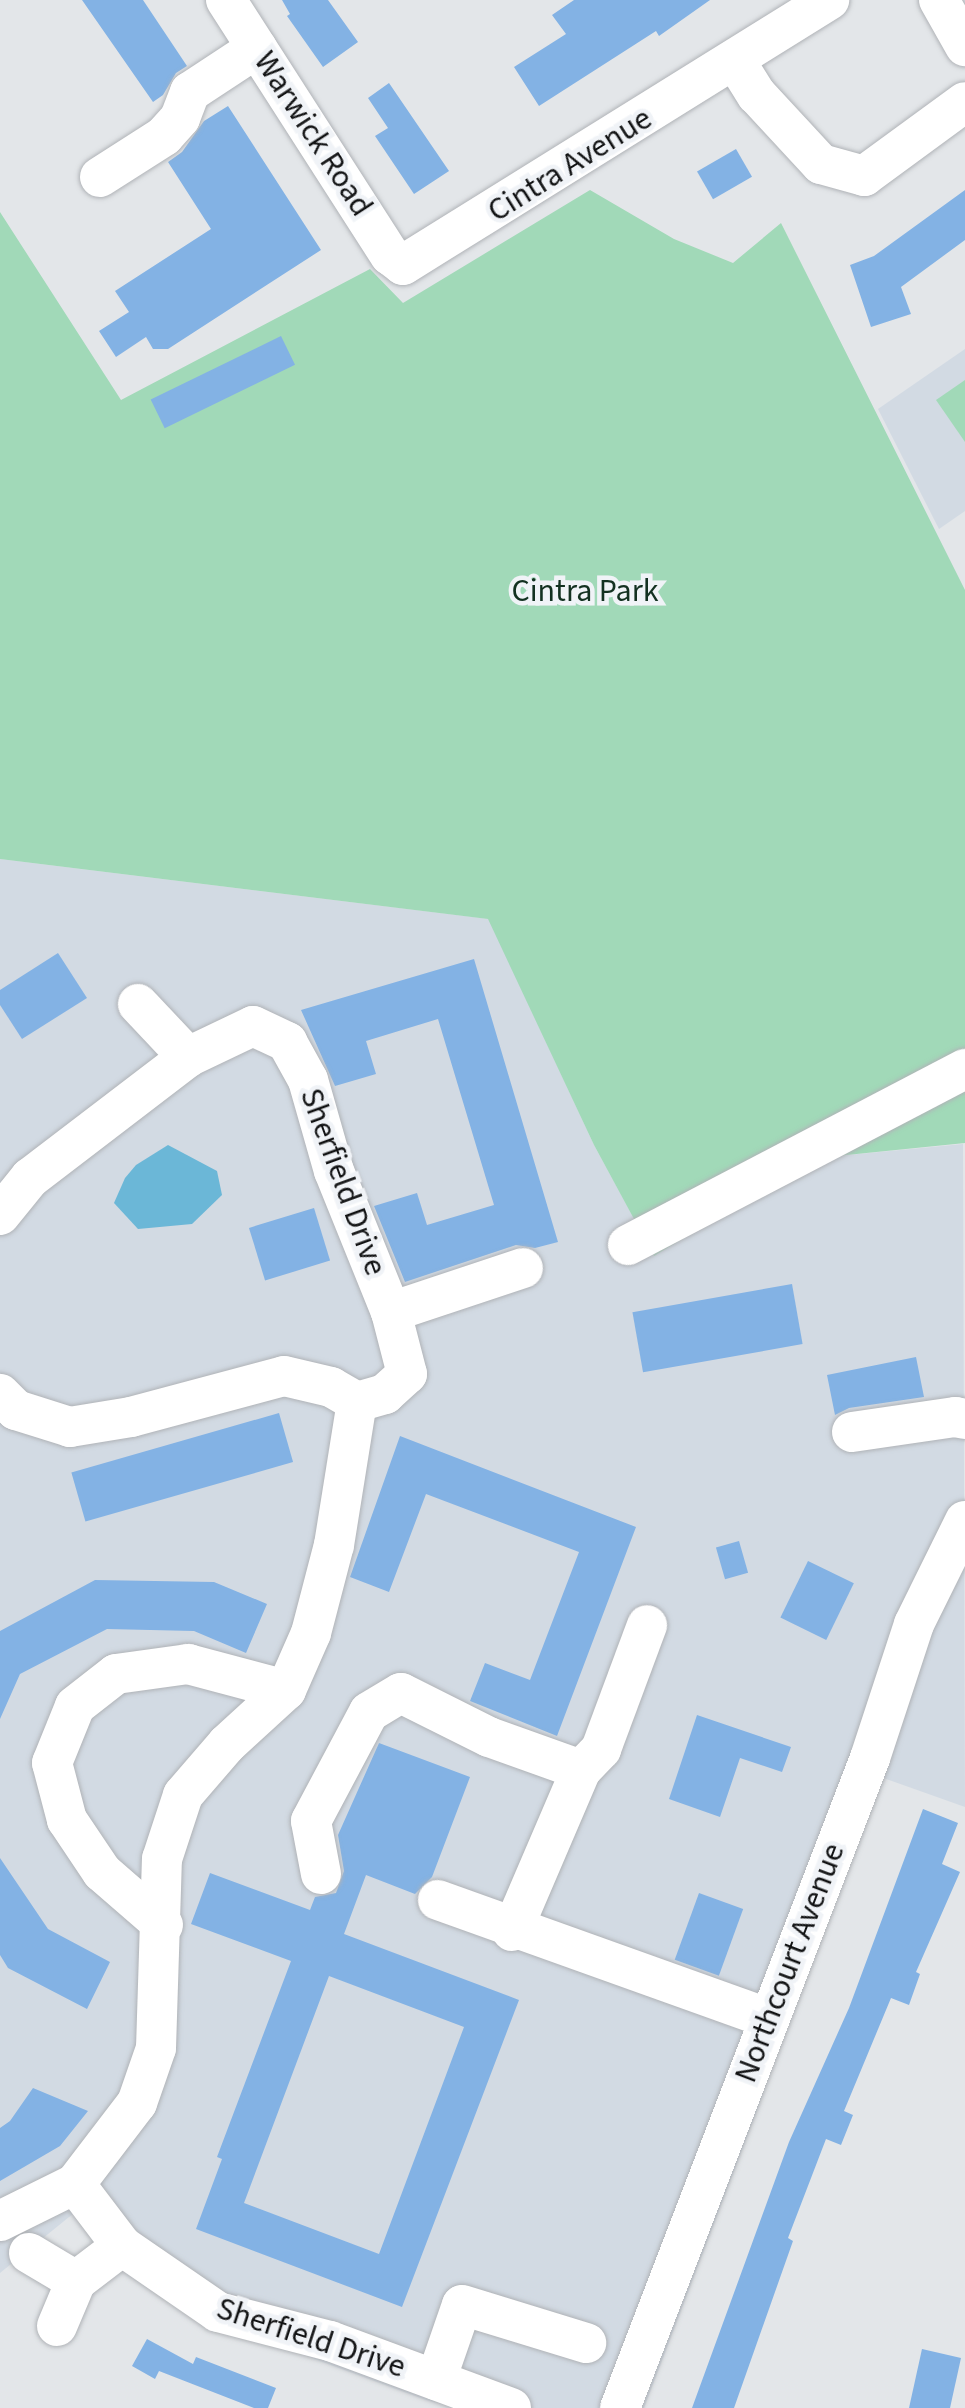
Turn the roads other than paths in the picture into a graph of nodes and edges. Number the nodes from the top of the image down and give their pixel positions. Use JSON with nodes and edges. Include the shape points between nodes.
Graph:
{"nodes":[{"id":1,"x":226,"y":0,"type":"edge"},
{"id":2,"x":829,"y":0,"type":"edge"},
{"id":3,"x":939,"y":0,"type":"edge"},
{"id":4,"x":965,"y":46,"type":"edge"},
{"id":5,"x":257,"y":48,"type":"junction"},
{"id":6,"x":736,"y":62,"type":"junction"},
{"id":7,"x":965,"y":102,"type":"edge"},
{"id":8,"x":100,"y":177,"type":"dead end"},
{"id":9,"x":403,"y":265,"type":"joint"},
{"id":10,"x":138,"y":1004,"type":"dead end"},
{"id":11,"x":188,"y":1057,"type":"junction"},
{"id":12,"x":965,"y":1070,"type":"edge"},
{"id":13,"x":0,"y":1215,"type":"edge"},
{"id":14,"x":628,"y":1244,"type":"dead end"},
{"id":15,"x":523,"y":1268,"type":"dead end"},
{"id":16,"x":391,"y":1312,"type":"junction"},
{"id":17,"x":0,"y":1394,"type":"edge"},
{"id":18,"x":356,"y":1402,"type":"junction"},
{"id":19,"x":965,"y":1420,"type":"edge"},
{"id":20,"x":852,"y":1432,"type":"dead end"},
{"id":21,"x":965,"y":1521,"type":"edge"},
{"id":22,"x":647,"y":1625,"type":"dead end"},
{"id":23,"x":286,"y":1690,"type":"junction"},
{"id":24,"x":581,"y":1770,"type":"junction"},
{"id":25,"x":321,"y":1874,"type":"dead end"},
{"id":26,"x":438,"y":1900,"type":"dead end"},
{"id":27,"x":163,"y":1926,"type":"junction"},
{"id":28,"x":512,"y":1930,"type":"junction"},
{"id":29,"x":768,"y":2018,"type":"junction"},
{"id":30,"x":75,"y":2184,"type":"junction"},
{"id":31,"x":0,"y":2221,"type":"edge"},
{"id":32,"x":122,"y":2246,"type":"junction"},
{"id":33,"x":30,"y":2252,"type":"dead end"},
{"id":34,"x":76,"y":2281,"type":"junction"},
{"id":35,"x":56,"y":2326,"type":"dead end"},
{"id":36,"x":586,"y":2343,"type":"dead end"},
{"id":37,"x":436,"y":2380,"type":"junction"},
{"id":38,"x":511,"y":2408,"type":"edge"},
{"id":39,"x":620,"y":2408,"type":"edge"}],
"edges":[{"from":1,"to":5,"type":"street","name":"Warwick Road"},
{"from":2,"to":6,"type":"street","name":"Cintra Avenue"},
{"from":3,"to":4,"type":"street"},
{"from":5,"to":8,"type":"street","via":[[190,92],[164,136]]},
{"from":5,"to":9,"type":"street","name":"Warwick Road","via":[[390,255]]},
{"from":6,"to":7,"type":"street","via":[[821,164],[864,176]]},
{"from":6,"to":9,"type":"street","name":"Cintra Avenue"},
{"from":10,"to":11,"type":"street"},
{"from":11,"to":13,"type":"street","name":"Sherfield Drive","via":[[30,1178]]},
{"from":11,"to":16,"type":"street","name":"Sherfield Drive","via":[[253,1026],[287,1042],[308,1080],[334,1171]]},
{"from":12,"to":14,"type":"street"},
{"from":15,"to":16,"type":"street"},
{"from":16,"to":18,"type":"street","name":"Sherfield Drive","via":[[407,1374],[385,1394]]},
{"from":17,"to":18,"type":"street","via":[[16,1410],[70,1427],[284,1376],[331,1387]]},
{"from":18,"to":23,"type":"street","via":[[334,1545],[311,1633]]},
{"from":19,"to":20,"type":"street","via":[[955,1416]]},
{"from":21,"to":29,"type":"street","name":"Northcourt Avenue","via":[[914,1624],[870,1758]]},
{"from":22,"to":24,"type":"street","via":[[601,1750]]},
{"from":23,"to":27,"type":"street","via":[[183,1796],[162,1859]]},
{"from":23,"to":27,"type":"street","via":[[188,1664],[116,1674],[75,1706],[52,1763],[66,1820],[102,1872]]},
{"from":24,"to":25,"type":"street","via":[[489,1737],[402,1693],[369,1712],[311,1822]]},
{"from":24,"to":28,"type":"street"},
{"from":26,"to":28,"type":"street"},
{"from":27,"to":30,"type":"street","via":[[150,2066],[137,2104]]},
{"from":28,"to":29,"type":"street"},
{"from":29,"to":39,"type":"street","name":"Northcourt Avenue"},
{"from":30,"to":31,"type":"street"},
{"from":30,"to":32,"type":"street","name":"Sherfield Drive"},
{"from":32,"to":34,"type":"street"},
{"from":32,"to":37,"type":"street","name":"Sherfield Drive","via":[[218,2312],[330,2340]]},
{"from":33,"to":34,"type":"street"},
{"from":34,"to":35,"type":"street"},
{"from":36,"to":37,"type":"street","via":[[462,2306]]},
{"from":37,"to":38,"type":"street","name":"Sherfield Drive"}]}
